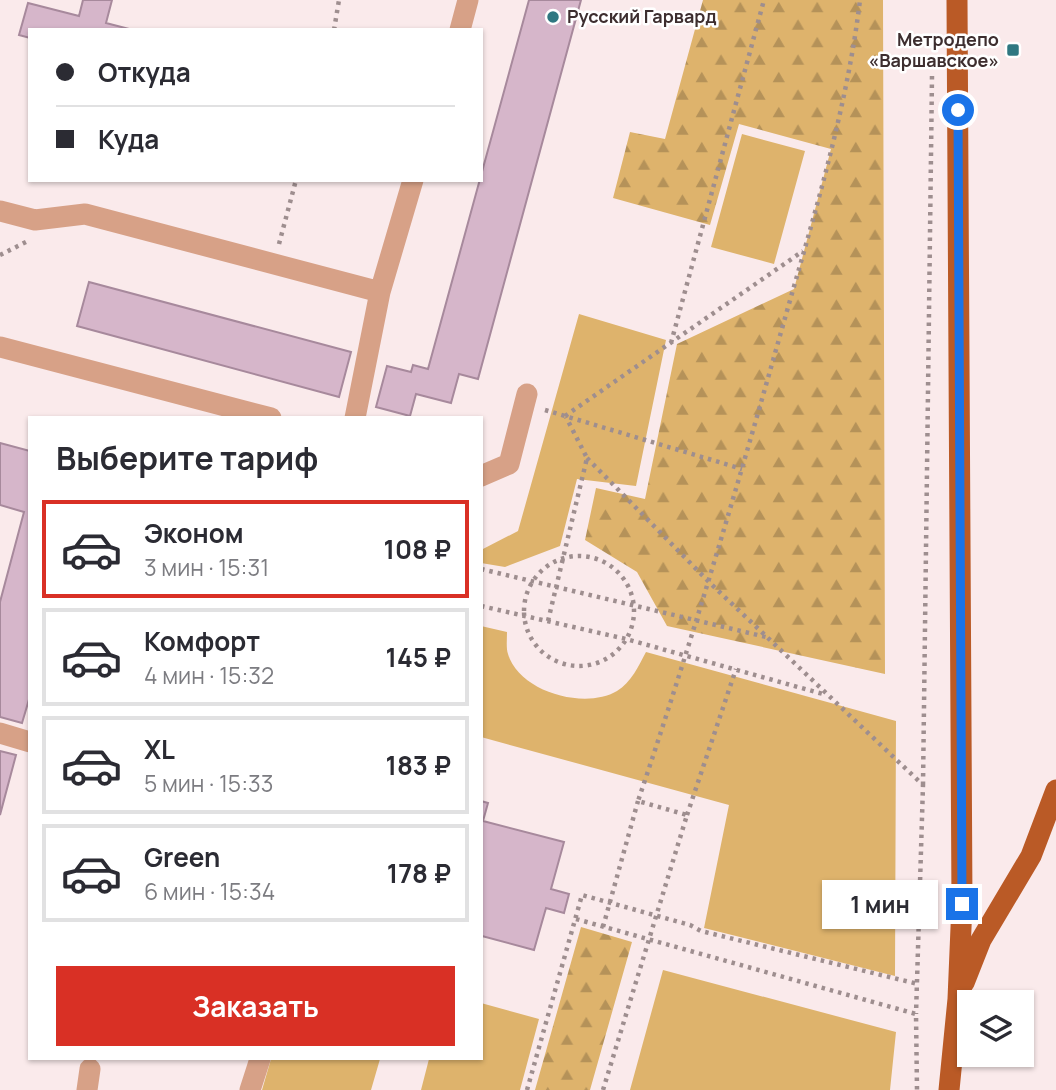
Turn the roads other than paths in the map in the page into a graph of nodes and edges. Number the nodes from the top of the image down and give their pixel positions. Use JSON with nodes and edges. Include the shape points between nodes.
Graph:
{"nodes":[{"id":1,"x":468,"y":0,"type":"edge"},
{"id":2,"x":957,"y":0,"type":"edge"},
{"id":3,"x":461,"y":28,"type":"edge"},
{"id":4,"x":412,"y":182,"type":"edge"},
{"id":5,"x":0,"y":211,"type":"edge"},
{"id":6,"x":380,"y":292,"type":"junction"},
{"id":7,"x":0,"y":347,"type":"edge"},
{"id":8,"x":527,"y":394,"type":"dead end"},
{"id":9,"x":263,"y":416,"type":"edge"},
{"id":10,"x":355,"y":416,"type":"edge"},
{"id":11,"x":483,"y":475,"type":"edge"},
{"id":12,"x":0,"y":733,"type":"edge"},
{"id":13,"x":28,"y":741,"type":"edge"},
{"id":14,"x":1056,"y":790,"type":"edge"},
{"id":15,"x":958,"y":990,"type":"edge"},
{"id":16,"x":962,"y":990,"type":"edge"},
{"id":17,"x":957,"y":1009,"type":"edge"},
{"id":18,"x":260,"y":1060,"type":"edge"},
{"id":19,"x":250,"y":1090,"type":"edge"},
{"id":20,"x":949,"y":1090,"type":"edge"}],
"edges":[{"from":1,"to":3,"type":"lane"},
{"from":2,"to":15,"type":"main road","via":[[962,890]]},
{"from":4,"to":6,"type":"lane"},
{"from":5,"to":6,"type":"lane","via":[[35,220],[85,214]]},
{"from":6,"to":10,"type":"lane"},
{"from":7,"to":9,"type":"lane"},
{"from":8,"to":11,"type":"lane","via":[[509,464]]},
{"from":12,"to":13,"type":"lane"},
{"from":14,"to":16,"type":"main road","via":[[1031,856],[981,940]]},
{"from":17,"to":20,"type":"main road"},
{"from":18,"to":19,"type":"lane"}]}
